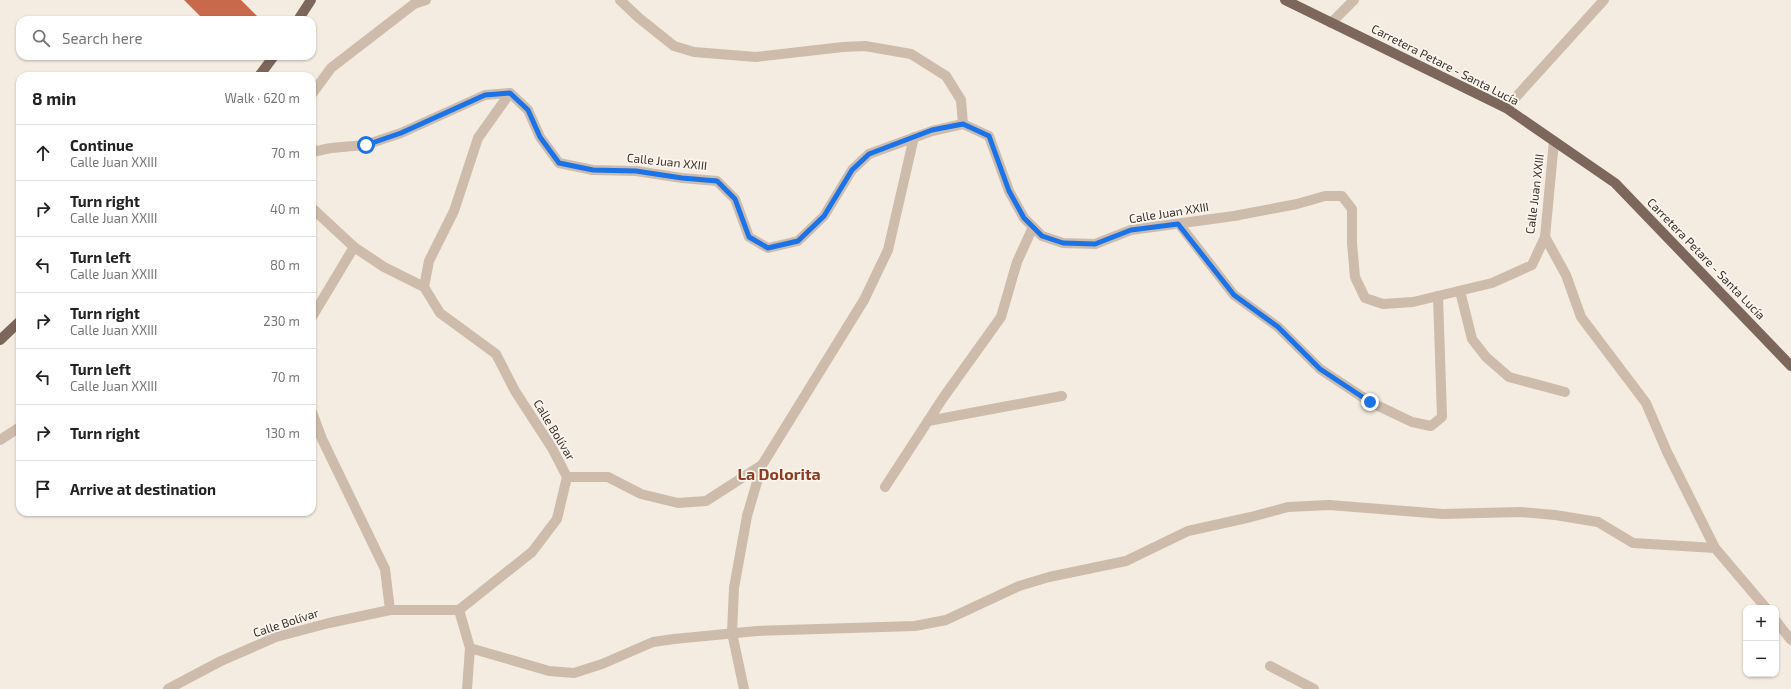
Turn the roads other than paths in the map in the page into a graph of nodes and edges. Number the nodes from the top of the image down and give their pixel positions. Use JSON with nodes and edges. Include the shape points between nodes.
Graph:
{"nodes":[{"id":1,"x":311,"y":0,"type":"edge"},
{"id":2,"x":426,"y":0,"type":"edge"},
{"id":3,"x":620,"y":0,"type":"edge"},
{"id":4,"x":1285,"y":0,"type":"edge"},
{"id":5,"x":1354,"y":0,"type":"edge"},
{"id":6,"x":1604,"y":0,"type":"edge"},
{"id":7,"x":301,"y":16,"type":"edge"},
{"id":8,"x":1331,"y":23,"type":"junction"},
{"id":9,"x":271,"y":60,"type":"edge"},
{"id":10,"x":262,"y":72,"type":"edge"},
{"id":11,"x":316,"y":89,"type":"edge"},
{"id":12,"x":510,"y":93,"type":"junction"},
{"id":13,"x":1506,"y":108,"type":"junction"},
{"id":14,"x":963,"y":124,"type":"junction"},
{"id":15,"x":914,"y":137,"type":"junction"},
{"id":16,"x":1554,"y":141,"type":"junction"},
{"id":17,"x":316,"y":151,"type":"edge"},
{"id":18,"x":316,"y":212,"type":"edge"},
{"id":19,"x":1178,"y":224,"type":"junction"},
{"id":20,"x":1033,"y":227,"type":"junction"},
{"id":21,"x":1545,"y":237,"type":"junction"},
{"id":22,"x":354,"y":247,"type":"junction"},
{"id":23,"x":424,"y":287,"type":"junction"},
{"id":24,"x":1460,"y":291,"type":"junction"},
{"id":25,"x":1438,"y":296,"type":"junction"},
{"id":26,"x":316,"y":310,"type":"edge"},
{"id":27,"x":16,"y":325,"type":"edge"},
{"id":28,"x":0,"y":340,"type":"edge"},
{"id":29,"x":1791,"y":366,"type":"edge"},
{"id":30,"x":1565,"y":392,"type":"dead end"},
{"id":31,"x":1062,"y":396,"type":"dead end"},
{"id":32,"x":928,"y":421,"type":"junction"},
{"id":33,"x":316,"y":423,"type":"edge"},
{"id":34,"x":16,"y":430,"type":"edge"},
{"id":35,"x":0,"y":440,"type":"edge"},
{"id":36,"x":762,"y":465,"type":"junction"},
{"id":37,"x":567,"y":477,"type":"junction"},
{"id":38,"x":885,"y":486,"type":"dead end"},
{"id":39,"x":1716,"y":548,"type":"junction"},
{"id":40,"x":1764,"y":605,"type":"edge"},
{"id":41,"x":390,"y":610,"type":"junction"},
{"id":42,"x":459,"y":610,"type":"junction"},
{"id":43,"x":1779,"y":625,"type":"edge"},
{"id":44,"x":732,"y":633,"type":"junction"},
{"id":45,"x":1791,"y":640,"type":"edge"},
{"id":46,"x":470,"y":648,"type":"junction"},
{"id":47,"x":1270,"y":666,"type":"dead end"},
{"id":48,"x":168,"y":689,"type":"edge"},
{"id":49,"x":467,"y":689,"type":"edge"},
{"id":50,"x":744,"y":689,"type":"edge"},
{"id":51,"x":1314,"y":689,"type":"edge"}],
"edges":[{"from":1,"to":7,"type":"main road"},
{"from":2,"to":11,"type":"street","via":[[414,4],[331,68]]},
{"from":3,"to":14,"type":"street","via":[[674,46],[694,52],[756,57],[865,46],[911,54],[946,76],[960,100]]},
{"from":4,"to":8,"type":"main road","name":"Carretera Petare - Santa Lucía"},
{"from":5,"to":8,"type":"street"},
{"from":6,"to":13,"type":"street"},
{"from":8,"to":13,"type":"main road","name":"Carretera Petare - Santa Lucía"},
{"from":9,"to":10,"type":"main road"},
{"from":12,"to":15,"type":"street","name":"Calle Juan XXIII","via":[[528,110],[540,137],[559,163],[593,170],[636,171],[717,181],[735,199],[749,237],[768,248],[798,241],[824,216],[852,170],[869,154]]},
{"from":12,"to":17,"type":"street","via":[[485,95],[401,133],[366,145]]},
{"from":12,"to":23,"type":"street","via":[[478,138],[454,210],[429,261]]},
{"from":13,"to":16,"type":"main road","name":"Carretera Petare - Santa Lucía"},
{"from":14,"to":15,"type":"street","name":"Calle Juan XXIII","via":[[932,130]]},
{"from":14,"to":20,"type":"street","name":"Calle Juan XXIII","via":[[989,136],[1009,191],[1024,218]]},
{"from":15,"to":36,"type":"street","via":[[888,250],[864,300]]},
{"from":16,"to":21,"type":"street","name":"Calle Juan XXIII"},
{"from":16,"to":29,"type":"main road","name":"Carretera Petare - Santa Lucía","via":[[1615,183]]},
{"from":18,"to":22,"type":"street"},
{"from":19,"to":20,"type":"street","name":"Calle Juan XXIII","via":[[1131,230],[1095,244],[1063,243],[1042,236]]},
{"from":19,"to":25,"type":"street","name":"Calle Juan XXIII","via":[[1297,204],[1325,196],[1342,196],[1352,209],[1355,277],[1365,298],[1383,304],[1413,302]]},
{"from":19,"to":25,"type":"street","via":[[1234,295],[1278,327],[1320,369],[1370,402],[1412,422],[1432,426],[1442,417]]},
{"from":20,"to":32,"type":"street","via":[[1017,262],[1001,317]]},
{"from":21,"to":24,"type":"street","name":"Calle Juan XXIII","via":[[1532,265],[1492,283]]},
{"from":21,"to":39,"type":"street","via":[[1566,276],[1581,317],[1646,403],[1667,452]]},
{"from":22,"to":23,"type":"street","via":[[384,267]]},
{"from":22,"to":26,"type":"street"},
{"from":23,"to":37,"type":"street","name":"Calle Bolívar","via":[[440,313],[496,354],[515,391],[552,448]]},
{"from":24,"to":25,"type":"street","name":"Calle Juan XXIII"},
{"from":24,"to":30,"type":"street","via":[[1472,339],[1486,357],[1508,377]]},
{"from":27,"to":28,"type":"main road"},
{"from":31,"to":32,"type":"street"},
{"from":32,"to":38,"type":"street"},
{"from":33,"to":41,"type":"street","via":[[385,569]]},
{"from":34,"to":35,"type":"street"},
{"from":36,"to":37,"type":"street","via":[[706,501],[699,502],[678,503],[641,494],[608,477]]},
{"from":36,"to":44,"type":"street","via":[[746,516],[734,588]]},
{"from":37,"to":42,"type":"street","name":"Calle Bolívar","via":[[557,518],[532,552]]},
{"from":39,"to":40,"type":"street"},
{"from":39,"to":44,"type":"street","via":[[1633,543],[1598,522],[1555,515],[1520,512],[1443,514],[1329,505],[1288,507],[1188,531],[1126,561],[1019,586],[946,620],[915,626]]},
{"from":41,"to":42,"type":"street","name":"Calle Bolívar"},
{"from":41,"to":48,"type":"street","name":"Calle Bolívar","via":[[276,637],[221,661]]},
{"from":42,"to":46,"type":"street"},
{"from":43,"to":45,"type":"street"},
{"from":44,"to":46,"type":"street","via":[[653,642],[574,673],[549,671]]},
{"from":44,"to":50,"type":"street"},
{"from":46,"to":49,"type":"street"},
{"from":47,"to":51,"type":"street"}]}
